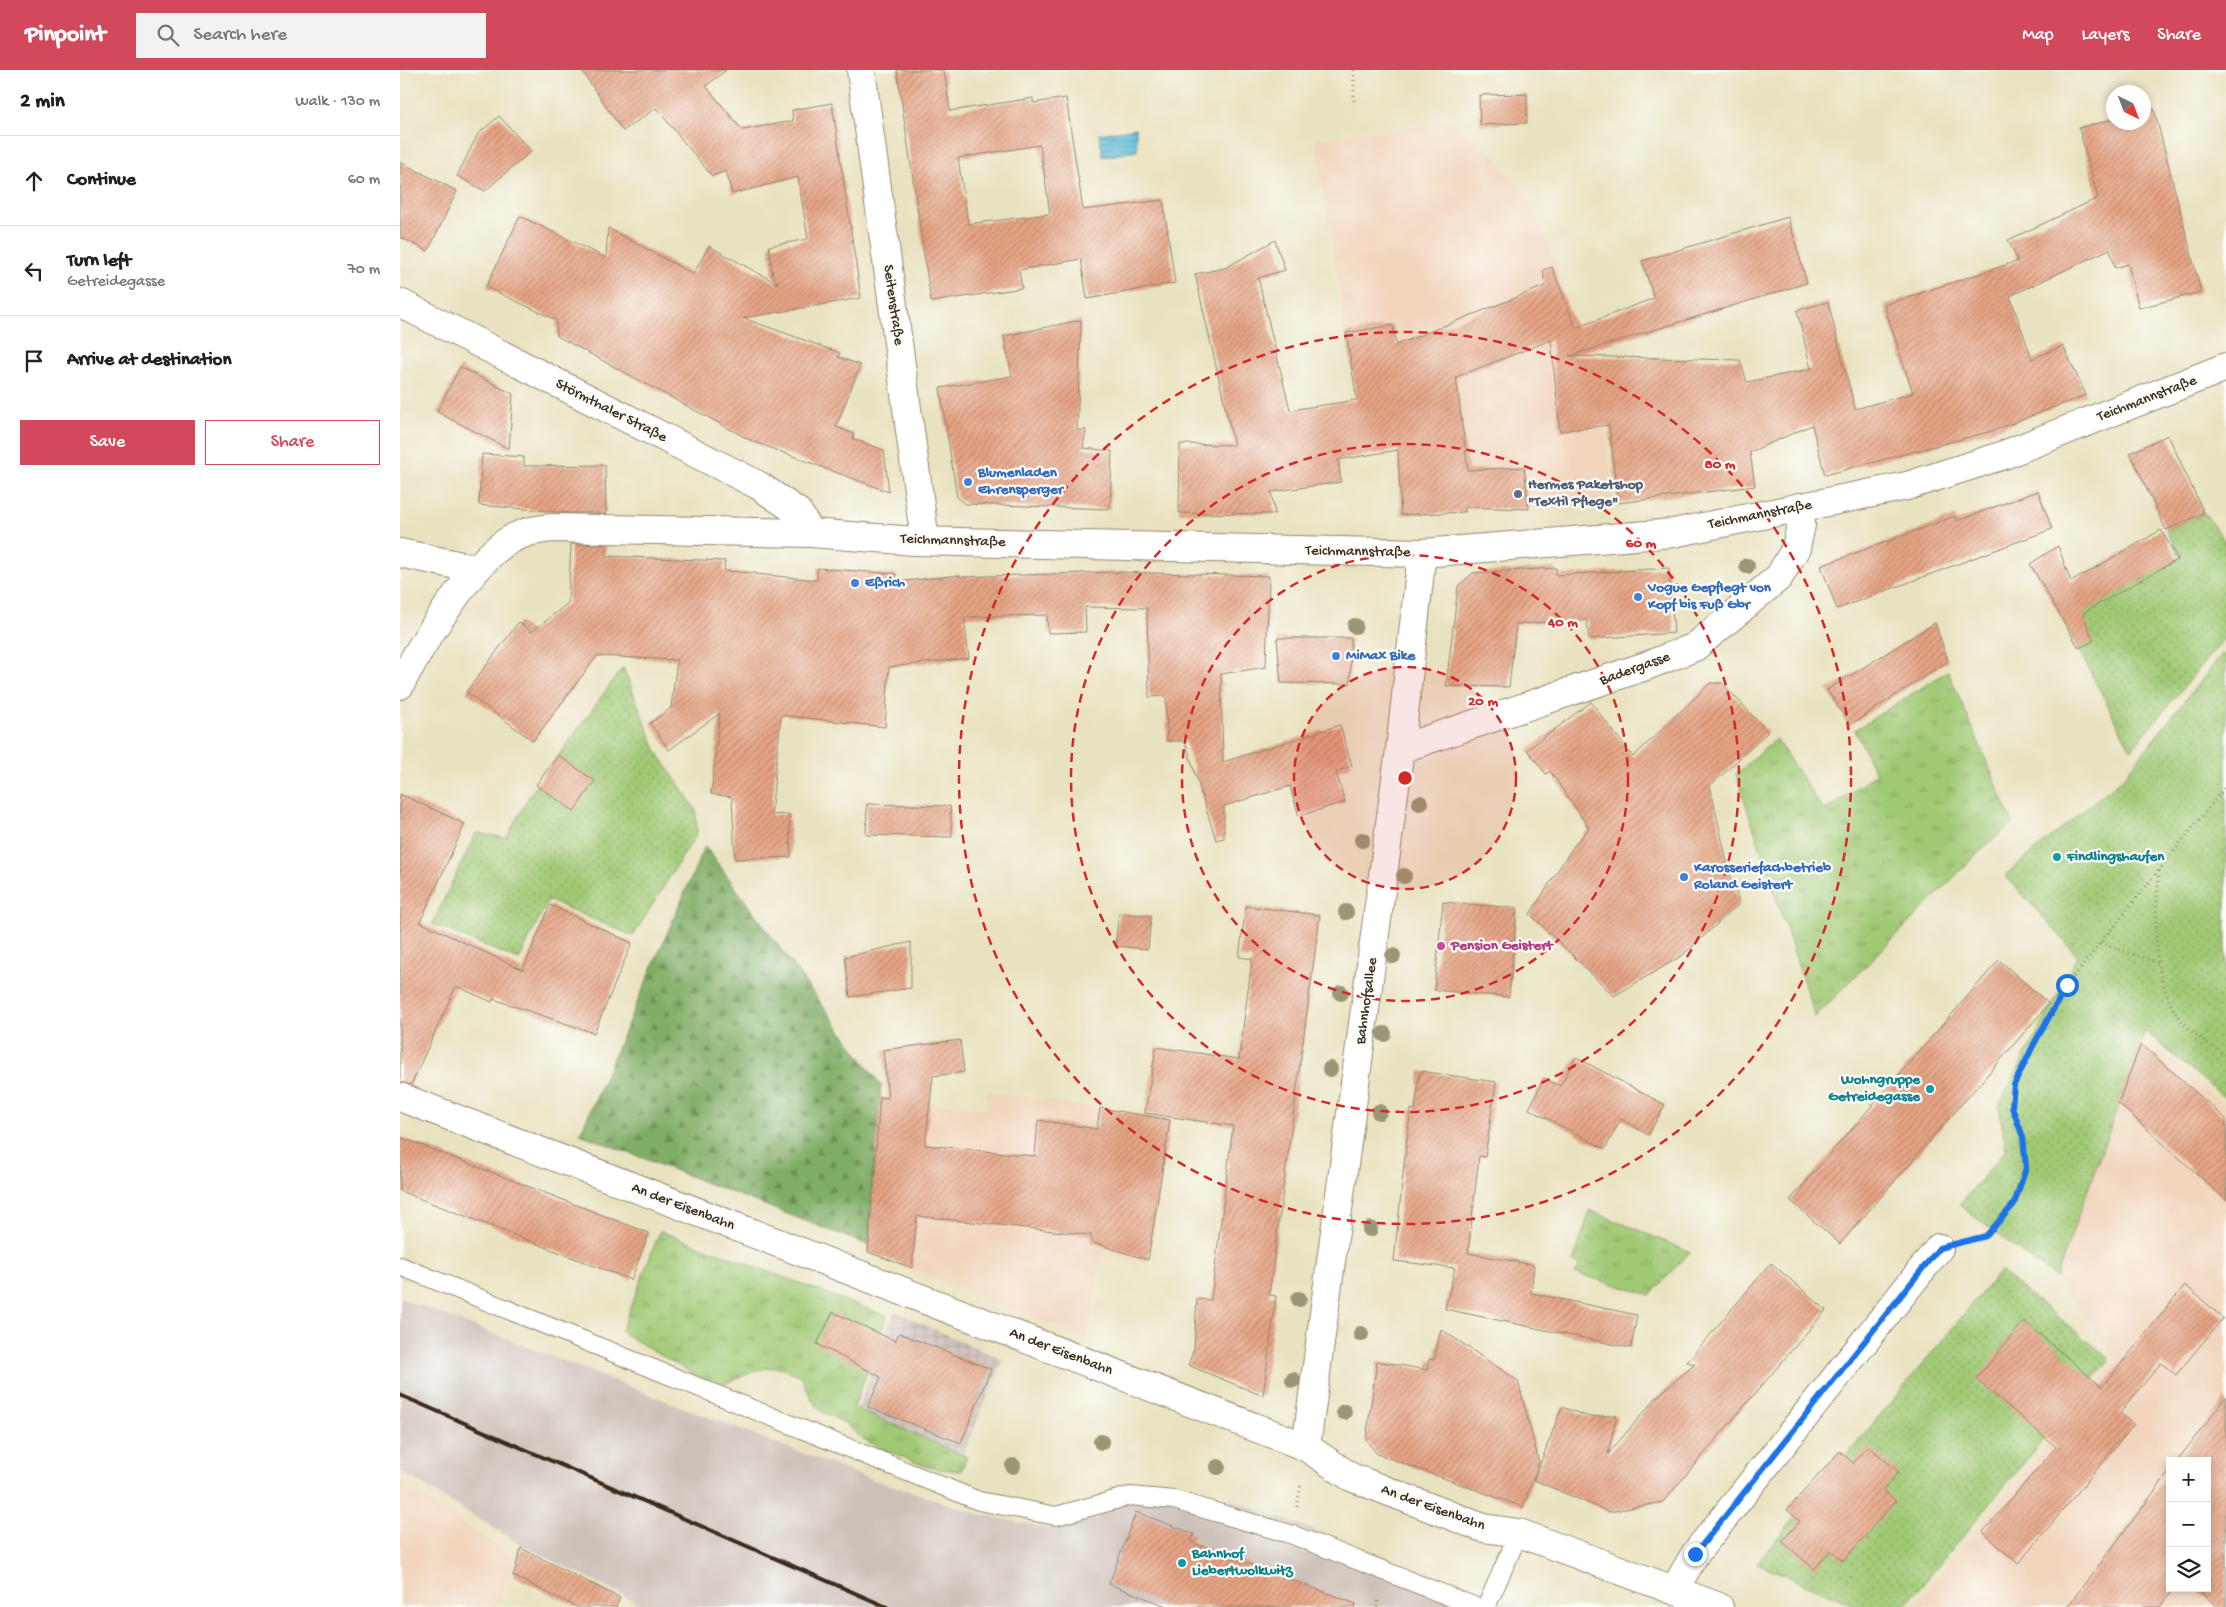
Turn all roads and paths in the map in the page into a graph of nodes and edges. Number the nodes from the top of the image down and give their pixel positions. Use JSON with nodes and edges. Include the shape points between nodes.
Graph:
{"nodes":[{"id":1,"x":861,"y":70,"type":"edge"},
{"id":2,"x":1354,"y":70,"type":"edge"},
{"id":3,"x":1354,"y":102,"type":"dead end"},
{"id":4,"x":400,"y":303,"type":"edge"},
{"id":5,"x":2226,"y":367,"type":"edge"},
{"id":6,"x":1800,"y":507,"type":"junction"},
{"id":7,"x":811,"y":533,"type":"junction"},
{"id":8,"x":925,"y":541,"type":"junction"},
{"id":9,"x":400,"y":552,"type":"edge"},
{"id":10,"x":1422,"y":553,"type":"junction"},
{"id":11,"x":476,"y":569,"type":"junction"},
{"id":12,"x":401,"y":679,"type":"edge"},
{"id":13,"x":1400,"y":749,"type":"junction"},
{"id":14,"x":2226,"y":786,"type":"edge"},
{"id":15,"x":2160,"y":870,"type":"junction"},
{"id":16,"x":2100,"y":944,"type":"junction"},
{"id":17,"x":2158,"y":963,"type":"junction"},
{"id":18,"x":2226,"y":1055,"type":"edge"},
{"id":19,"x":400,"y":1098,"type":"edge"},
{"id":20,"x":1939,"y":1248,"type":"joint"},
{"id":21,"x":400,"y":1266,"type":"edge"},
{"id":22,"x":1306,"y":1447,"type":"junction"},
{"id":23,"x":1302,"y":1479,"type":"dead end"},
{"id":24,"x":1518,"y":1533,"type":"junction"},
{"id":25,"x":1293,"y":1535,"type":"junction"},
{"id":26,"x":1674,"y":1590,"type":"junction"},
{"id":27,"x":1476,"y":1607,"type":"edge"},
{"id":28,"x":1486,"y":1607,"type":"edge"},
{"id":29,"x":1719,"y":1607,"type":"edge"}],
"edges":[{"from":1,"to":8,"type":"street","name":"Seitenstraße"},
{"from":2,"to":3,"type":"path"},
{"from":4,"to":7,"type":"street","name":"Störmthaler Straße","via":[[758,485],[798,512]]},
{"from":5,"to":6,"type":"street","name":"Teichmannstraße","via":[[1992,459],[1907,486]]},
{"from":6,"to":10,"type":"street","name":"Teichmannstraße","via":[[1672,533]]},
{"from":6,"to":13,"type":"street","name":"Badergasse","via":[[1801,525],[1796,548],[1779,577],[1695,647]]},
{"from":7,"to":8,"type":"street","name":"Teichmannstraße"},
{"from":7,"to":11,"type":"street","name":"Teichmannstraße","via":[[552,528],[526,532],[506,541]]},
{"from":8,"to":10,"type":"street","name":"Teichmannstraße"},
{"from":9,"to":11,"type":"street"},
{"from":10,"to":13,"type":"street","name":"Bahnhofsallee"},
{"from":11,"to":12,"type":"street","name":"Teichmannstraße"},
{"from":13,"to":22,"type":"street","name":"Bahnhofsallee"},
{"from":14,"to":15,"type":"path"},
{"from":15,"to":16,"type":"path"},
{"from":15,"to":17,"type":"path","via":[[2155,926]]},
{"from":16,"to":17,"type":"path"},
{"from":16,"to":20,"type":"path","via":[[2067,985],[2014,1085],[2012,1107],[2023,1137],[2026,1168],[2014,1204],[1986,1236]]},
{"from":17,"to":18,"type":"path","via":[[2177,1016],[2196,1035]]},
{"from":19,"to":22,"type":"street","name":"An der Eisenbahn"},
{"from":20,"to":26,"type":"street","via":[[1695,1554]]},
{"from":21,"to":25,"type":"lane","via":[[979,1501],[1056,1516],[1130,1496],[1174,1500]]},
{"from":22,"to":24,"type":"street","name":"An der Eisenbahn","via":[[1351,1477],[1482,1528]]},
{"from":23,"to":25,"type":"path"},
{"from":24,"to":26,"type":"street","name":"An der Eisenbahn"},
{"from":24,"to":28,"type":"lane"},
{"from":25,"to":27,"type":"lane"},
{"from":26,"to":29,"type":"street","name":"An der Eisenbahn"}]}
